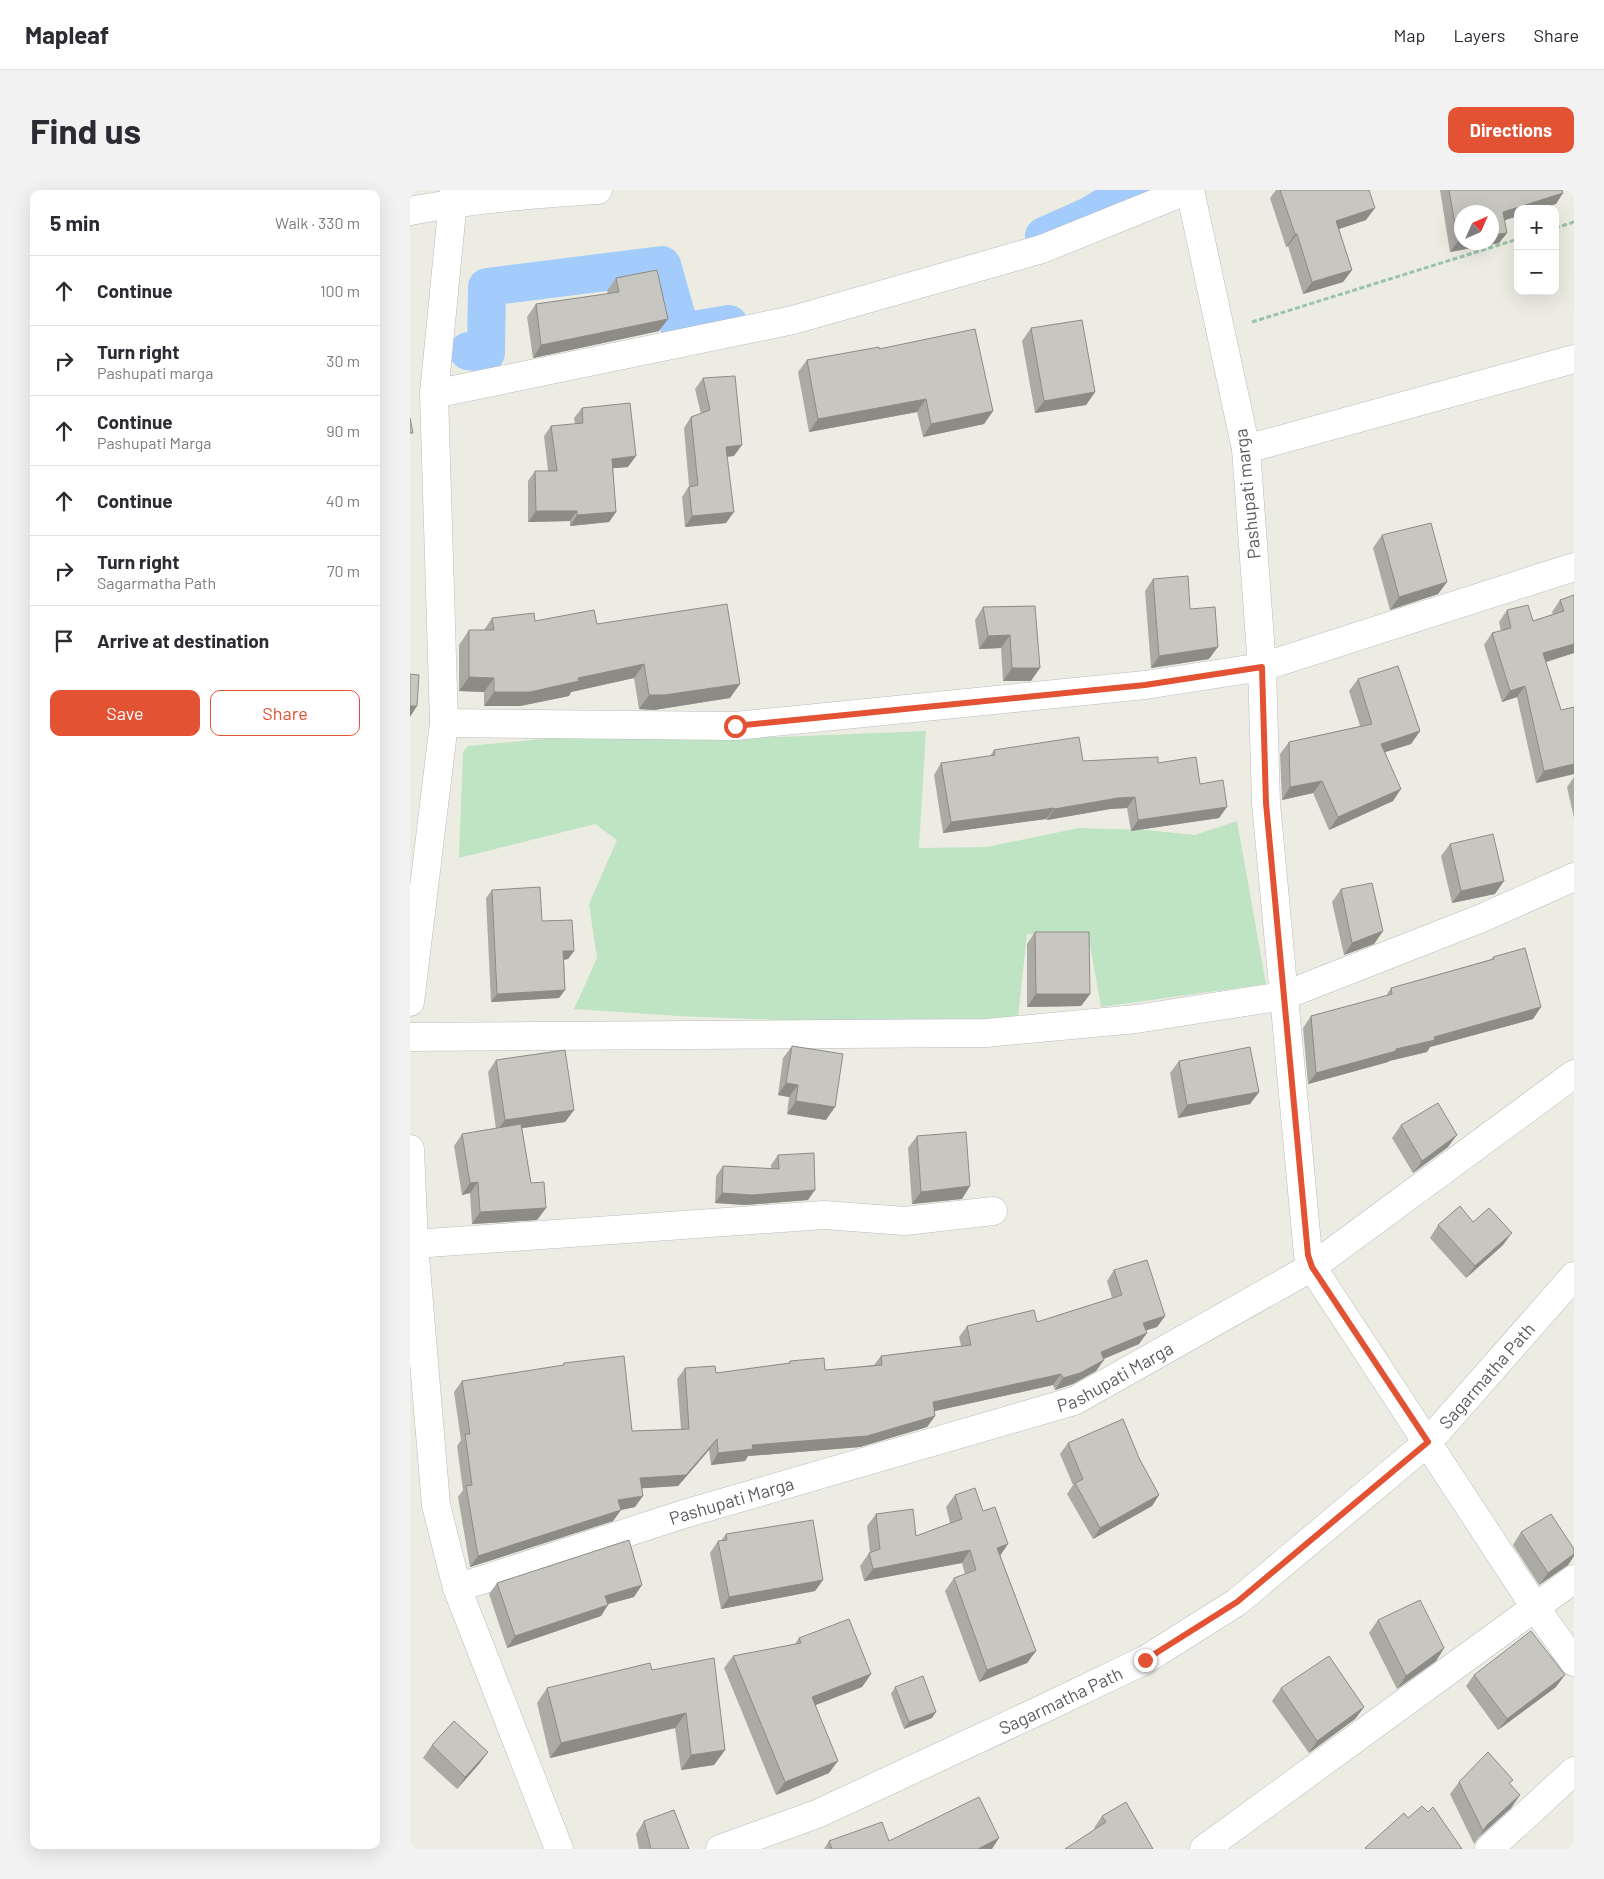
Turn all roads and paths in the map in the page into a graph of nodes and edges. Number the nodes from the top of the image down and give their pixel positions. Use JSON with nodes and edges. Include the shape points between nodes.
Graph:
{"nodes":[{"id":1,"x":598,"y":190,"type":"edge"},
{"id":2,"x":1189,"y":190,"type":"edge"},
{"id":3,"x":454,"y":196,"type":"edge"},
{"id":4,"x":410,"y":211,"type":"edge"},
{"id":5,"x":1574,"y":222,"type":"edge"},
{"id":6,"x":1559,"y":227,"type":"edge"},
{"id":7,"x":1514,"y":240,"type":"edge"},
{"id":8,"x":1220,"y":332,"type":"junction"},
{"id":9,"x":1574,"y":359,"type":"edge"},
{"id":10,"x":434,"y":394,"type":"junction"},
{"id":11,"x":1246,"y":449,"type":"junction"},
{"id":12,"x":1574,"y":567,"type":"edge"},
{"id":13,"x":1262,"y":667,"type":"junction"},
{"id":14,"x":444,"y":723,"type":"junction"},
{"id":15,"x":1574,"y":877,"type":"edge"},
{"id":16,"x":1283,"y":996,"type":"junction"},
{"id":17,"x":410,"y":1002,"type":"edge"},
{"id":18,"x":410,"y":1037,"type":"edge"},
{"id":19,"x":1574,"y":1074,"type":"edge"},
{"id":20,"x":410,"y":1149,"type":"edge"},
{"id":21,"x":993,"y":1210,"type":"dead end"},
{"id":22,"x":414,"y":1244,"type":"junction"},
{"id":23,"x":1312,"y":1267,"type":"junction"},
{"id":24,"x":1574,"y":1276,"type":"edge"},
{"id":25,"x":1428,"y":1442,"type":"junction"},
{"id":26,"x":1574,"y":1578,"type":"edge"},
{"id":27,"x":457,"y":1588,"type":"junction"},
{"id":28,"x":1535,"y":1607,"type":"junction"},
{"id":29,"x":1574,"y":1662,"type":"edge"},
{"id":30,"x":1574,"y":1771,"type":"edge"},
{"id":31,"x":559,"y":1849,"type":"edge"},
{"id":32,"x":720,"y":1849,"type":"edge"},
{"id":33,"x":1204,"y":1849,"type":"edge"},
{"id":34,"x":1489,"y":1849,"type":"edge"}],
"edges":[{"from":1,"to":3,"type":"street"},
{"from":2,"to":8,"type":"street","name":"Pashupati marga"},
{"from":2,"to":10,"type":"street","via":[[1042,249],[792,320]]},
{"from":3,"to":4,"type":"street"},
{"from":3,"to":10,"type":"street"},
{"from":5,"to":6,"type":"path"},
{"from":7,"to":8,"type":"path"},
{"from":8,"to":11,"type":"street","name":"Pashupati marga"},
{"from":9,"to":11,"type":"street"},
{"from":10,"to":14,"type":"street"},
{"from":11,"to":13,"type":"street","name":"Pashupati marga"},
{"from":12,"to":13,"type":"street"},
{"from":13,"to":14,"type":"street","via":[[1145,685],[735,726]]},
{"from":13,"to":16,"type":"street","name":"Pashupati marga","via":[[1266,803]]},
{"from":14,"to":17,"type":"street"},
{"from":15,"to":16,"type":"street","via":[[1482,918]]},
{"from":16,"to":18,"type":"street","via":[[1136,1019],[986,1033]]},
{"from":16,"to":23,"type":"street","via":[[1308,1255]]},
{"from":19,"to":23,"type":"street","name":"Pashupati Marga"},
{"from":20,"to":22,"type":"street"},
{"from":21,"to":22,"type":"street","via":[[905,1221],[824,1215]]},
{"from":22,"to":27,"type":"street","via":[[436,1505]]},
{"from":23,"to":25,"type":"street"},
{"from":23,"to":27,"type":"street","name":"Pashupati Marga","via":[[1074,1401],[684,1514]]},
{"from":24,"to":25,"type":"street","name":"Sagarmatha Path"},
{"from":25,"to":28,"type":"street"},
{"from":25,"to":32,"type":"street","name":"Sagarmatha Path","via":[[1237,1602],[1145,1660],[817,1814]]},
{"from":26,"to":28,"type":"street"},
{"from":27,"to":31,"type":"street"},
{"from":28,"to":29,"type":"street"},
{"from":28,"to":33,"type":"street"},
{"from":30,"to":34,"type":"street"}]}
